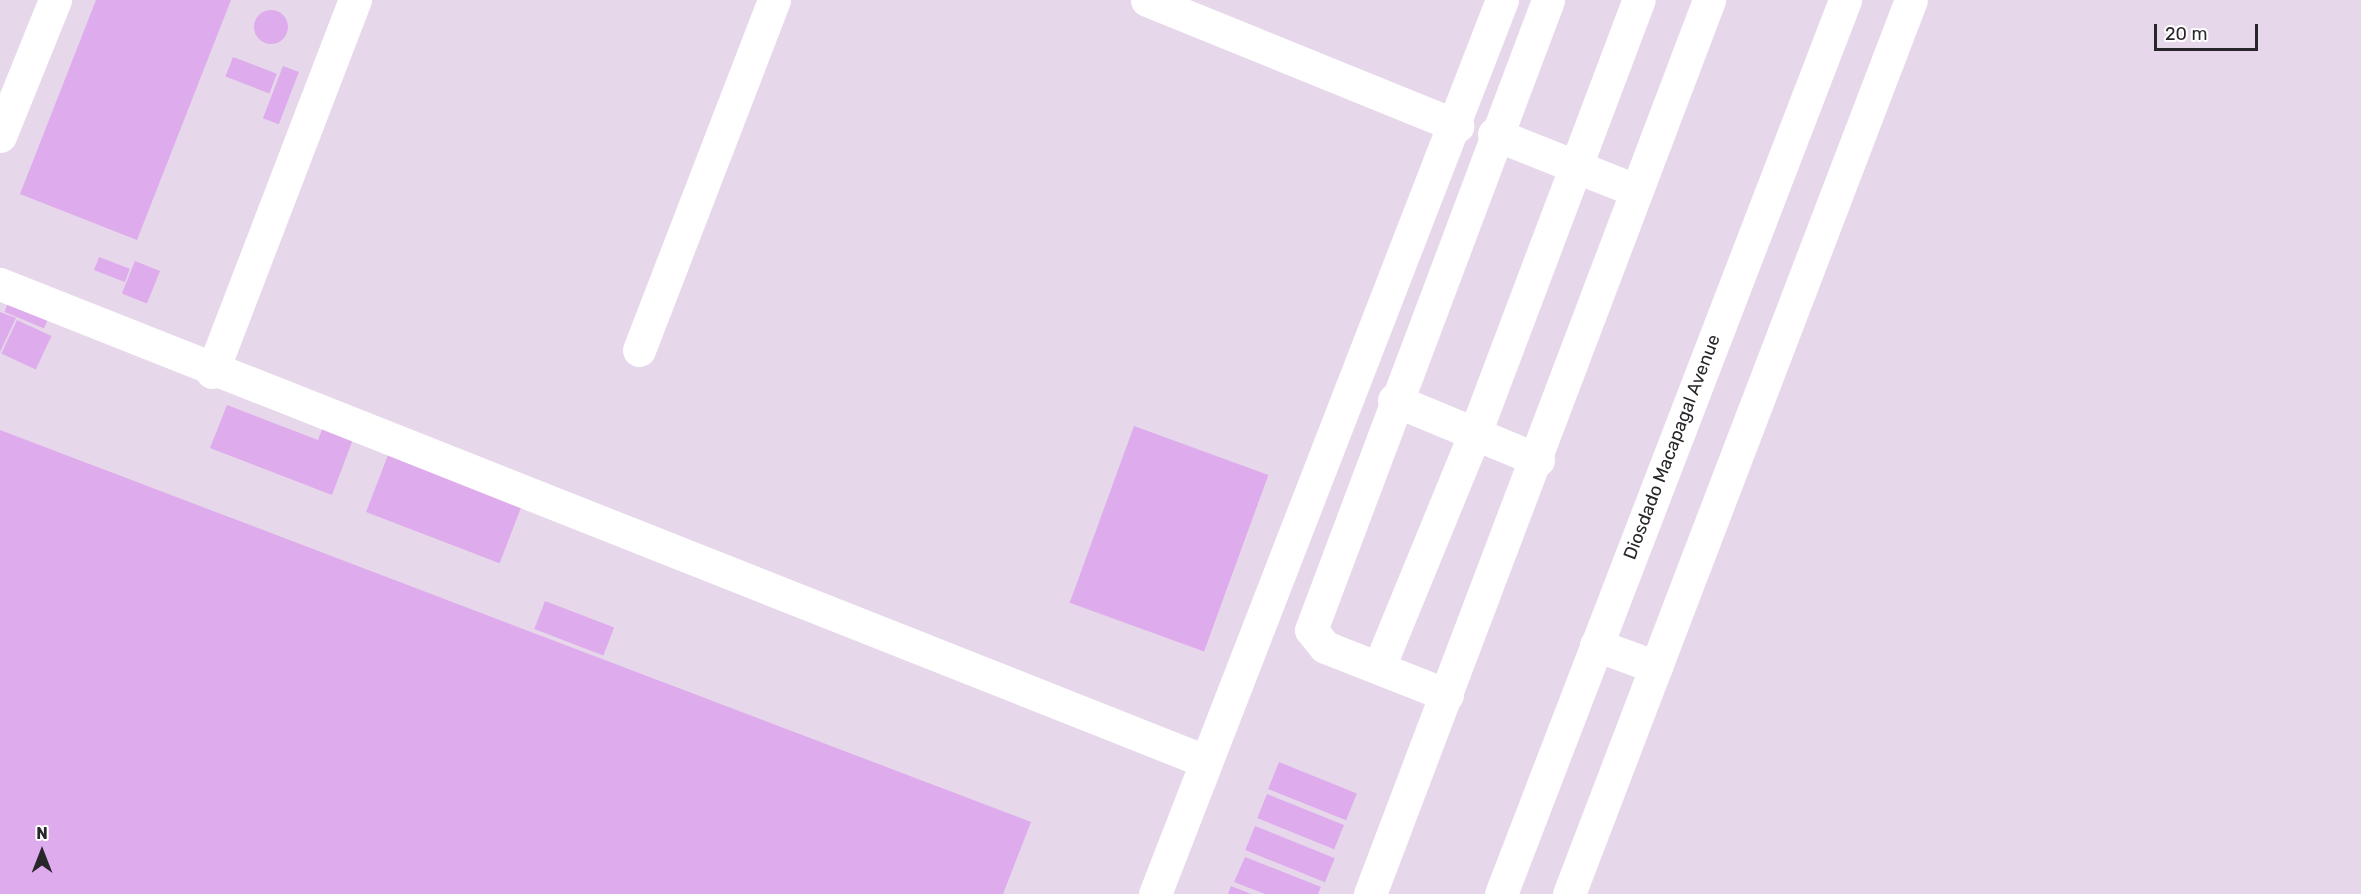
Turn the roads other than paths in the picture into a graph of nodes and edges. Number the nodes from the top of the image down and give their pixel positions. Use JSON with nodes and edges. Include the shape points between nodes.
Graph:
{"nodes":[{"id":1,"x":55,"y":0,"type":"edge"},
{"id":2,"x":356,"y":0,"type":"edge"},
{"id":3,"x":774,"y":0,"type":"edge"},
{"id":4,"x":1147,"y":0,"type":"edge"},
{"id":5,"x":1502,"y":0,"type":"edge"},
{"id":6,"x":1548,"y":0,"type":"edge"},
{"id":7,"x":1639,"y":0,"type":"edge"},
{"id":8,"x":1709,"y":0,"type":"edge"},
{"id":9,"x":1845,"y":0,"type":"edge"},
{"id":10,"x":1911,"y":0,"type":"edge"},
{"id":11,"x":1457,"y":126,"type":"junction"},
{"id":12,"x":1494,"y":134,"type":"junction"},
{"id":13,"x":0,"y":135,"type":"edge"},
{"id":14,"x":1573,"y":164,"type":"junction"},
{"id":15,"x":1635,"y":190,"type":"junction"},
{"id":16,"x":0,"y":284,"type":"edge"},
{"id":17,"x":639,"y":350,"type":"dead end"},
{"id":18,"x":212,"y":372,"type":"junction"},
{"id":19,"x":1394,"y":400,"type":"junction"},
{"id":20,"x":1475,"y":433,"type":"junction"},
{"id":21,"x":1538,"y":460,"type":"junction"},
{"id":22,"x":1596,"y":645,"type":"junction"},
{"id":23,"x":1379,"y":667,"type":"junction"},
{"id":24,"x":1656,"y":667,"type":"junction"},
{"id":25,"x":1447,"y":695,"type":"junction"},
{"id":26,"x":1205,"y":761,"type":"junction"},
{"id":27,"x":1155,"y":894,"type":"edge"},
{"id":28,"x":1370,"y":894,"type":"edge"},
{"id":29,"x":1501,"y":894,"type":"edge"},
{"id":30,"x":1569,"y":894,"type":"edge"}],
"edges":[{"from":1,"to":13,"type":"main road"},
{"from":2,"to":18,"type":"main road"},
{"from":3,"to":17,"type":"main road"},
{"from":4,"to":11,"type":"main road"},
{"from":5,"to":11,"type":"main road"},
{"from":6,"to":12,"type":"main road"},
{"from":7,"to":14,"type":"main road"},
{"from":8,"to":15,"type":"main road"},
{"from":9,"to":22,"type":"main road","name":"Diosdado Macapagal Avenue"},
{"from":10,"to":24,"type":"main road"},
{"from":11,"to":26,"type":"main road"},
{"from":12,"to":14,"type":"main road"},
{"from":12,"to":19,"type":"main road"},
{"from":14,"to":15,"type":"main road"},
{"from":14,"to":20,"type":"main road"},
{"from":15,"to":21,"type":"main road"},
{"from":16,"to":18,"type":"main road"},
{"from":18,"to":26,"type":"main road"},
{"from":19,"to":20,"type":"main road"},
{"from":19,"to":23,"type":"main road","via":[[1311,630],[1325,647]]},
{"from":20,"to":21,"type":"main road"},
{"from":20,"to":23,"type":"main road"},
{"from":21,"to":25,"type":"main road"},
{"from":22,"to":24,"type":"main road"},
{"from":22,"to":29,"type":"main road","name":"Diosdado Macapagal Avenue"},
{"from":23,"to":25,"type":"main road"},
{"from":24,"to":30,"type":"main road"},
{"from":25,"to":28,"type":"main road"},
{"from":26,"to":27,"type":"main road"}]}
